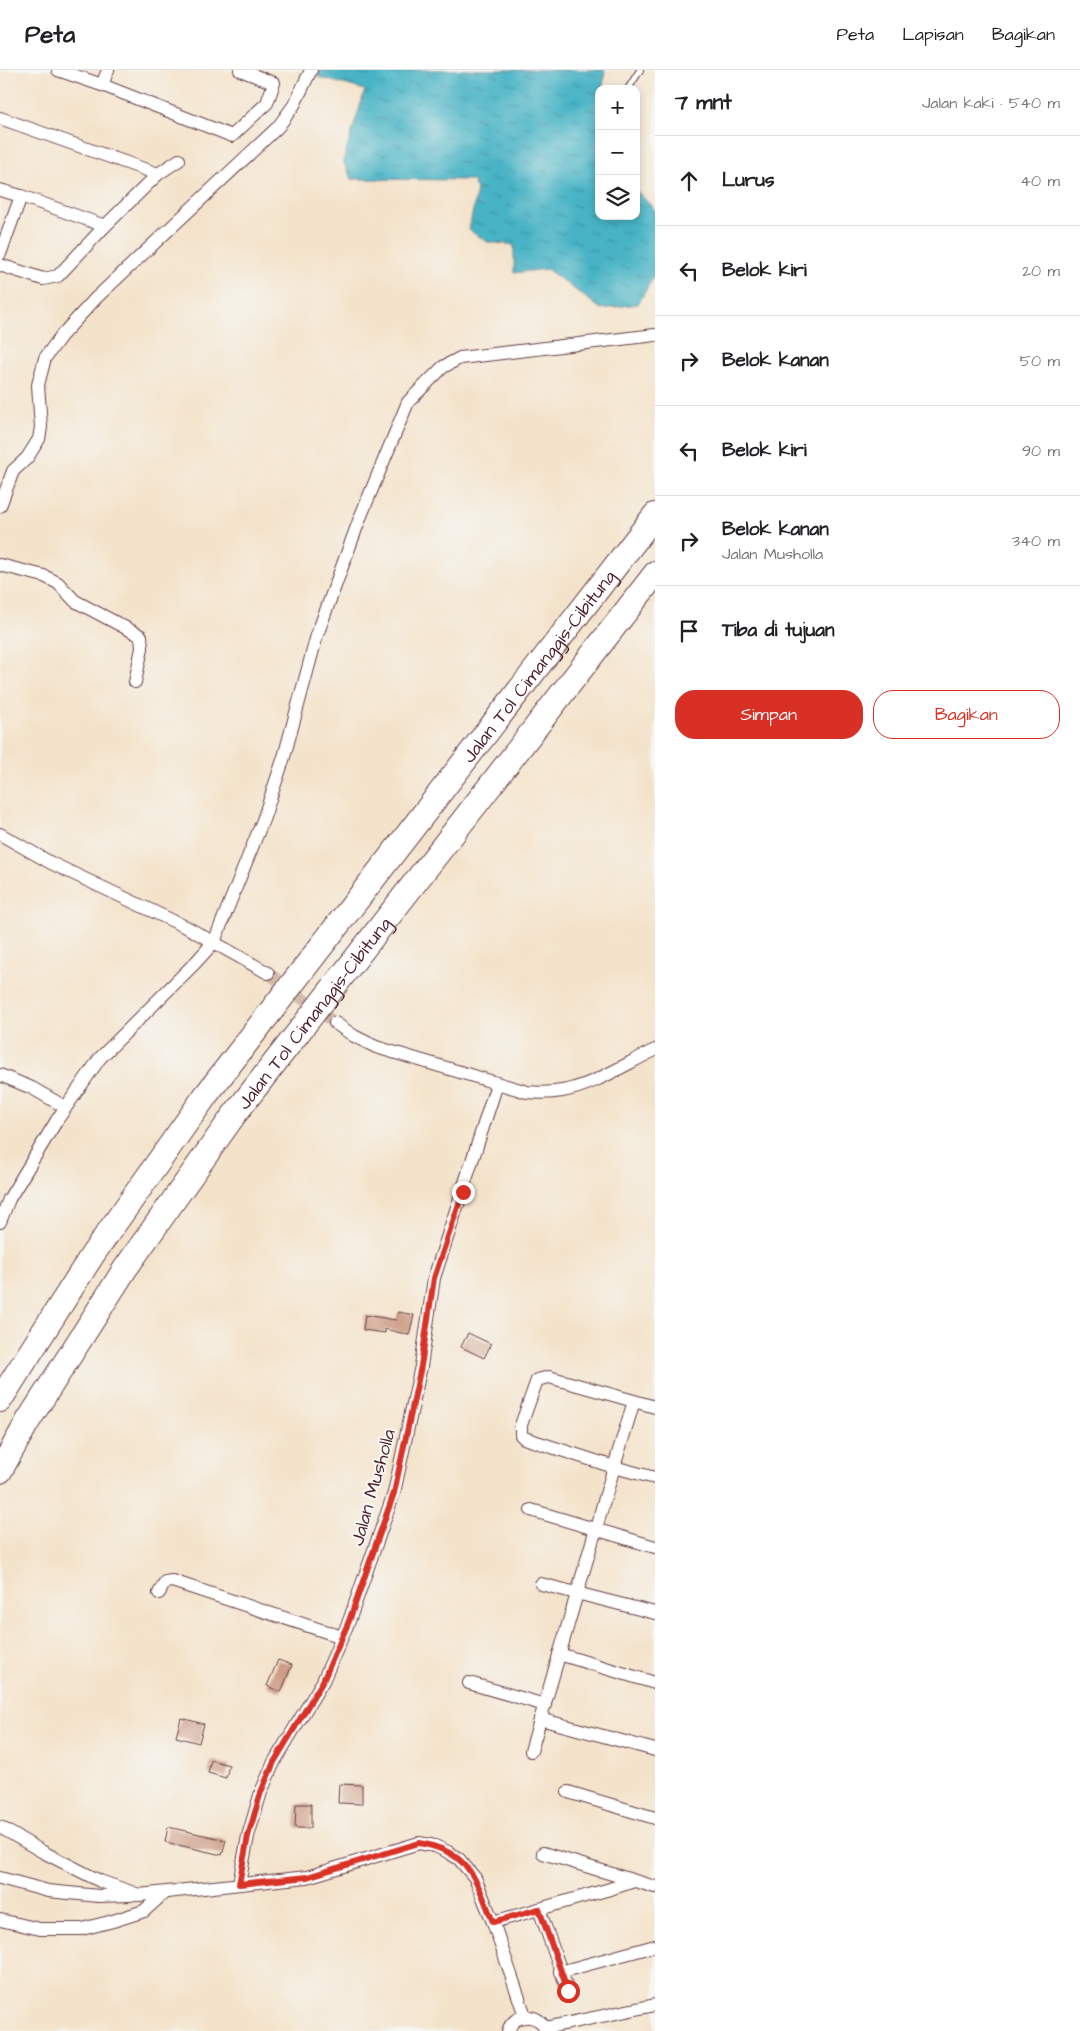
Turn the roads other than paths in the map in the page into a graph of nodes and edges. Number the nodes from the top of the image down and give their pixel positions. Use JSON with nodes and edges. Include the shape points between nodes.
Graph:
{"nodes":[{"id":1,"x":58,"y":70,"type":"edge"},
{"id":2,"x":108,"y":70,"type":"edge"},
{"id":3,"x":240,"y":70,"type":"edge"},
{"id":4,"x":310,"y":70,"type":"edge"},
{"id":5,"x":640,"y":70,"type":"edge"},
{"id":6,"x":102,"y":85,"type":"junction"},
{"id":7,"x":631,"y":85,"type":"edge"},
{"id":8,"x":0,"y":118,"type":"edge"},
{"id":9,"x":179,"y":160,"type":"dead end"},
{"id":10,"x":158,"y":174,"type":"junction"},
{"id":11,"x":0,"y":190,"type":"edge"},
{"id":12,"x":21,"y":196,"type":"junction"},
{"id":13,"x":105,"y":226,"type":"junction"},
{"id":14,"x":0,"y":254,"type":"edge"},
{"id":15,"x":0,"y":266,"type":"edge"},
{"id":16,"x":655,"y":335,"type":"edge"},
{"id":17,"x":0,"y":506,"type":"edge"},
{"id":18,"x":655,"y":515,"type":"edge"},
{"id":19,"x":0,"y":565,"type":"edge"},
{"id":20,"x":655,"y":574,"type":"edge"},
{"id":21,"x":135,"y":682,"type":"dead end"},
{"id":22,"x":0,"y":835,"type":"edge"},
{"id":23,"x":214,"y":942,"type":"junction"},
{"id":24,"x":268,"y":973,"type":"tunnel mouth"},
{"id":25,"x":335,"y":1023,"type":"tunnel mouth"},
{"id":26,"x":655,"y":1050,"type":"edge"},
{"id":27,"x":0,"y":1075,"type":"edge"},
{"id":28,"x":496,"y":1084,"type":"junction"},
{"id":29,"x":66,"y":1107,"type":"junction"},
{"id":30,"x":0,"y":1222,"type":"edge"},
{"id":31,"x":0,"y":1400,"type":"edge"},
{"id":32,"x":634,"y":1401,"type":"junction"},
{"id":33,"x":655,"y":1407,"type":"edge"},
{"id":34,"x":614,"y":1467,"type":"junction"},
{"id":35,"x":0,"y":1470,"type":"edge"},
{"id":36,"x":655,"y":1478,"type":"edge"},
{"id":37,"x":531,"y":1510,"type":"dead end"},
{"id":38,"x":595,"y":1529,"type":"junction"},
{"id":39,"x":655,"y":1546,"type":"edge"},
{"id":40,"x":541,"y":1584,"type":"dead end"},
{"id":41,"x":577,"y":1592,"type":"junction"},
{"id":42,"x":159,"y":1593,"type":"dead end"},
{"id":43,"x":655,"y":1613,"type":"edge"},
{"id":44,"x":342,"y":1638,"type":"junction"},
{"id":45,"x":559,"y":1654,"type":"junction"},
{"id":46,"x":469,"y":1683,"type":"dead end"},
{"id":47,"x":655,"y":1683,"type":"edge"},
{"id":48,"x":544,"y":1705,"type":"junction"},
{"id":49,"x":540,"y":1718,"type":"junction"},
{"id":50,"x":655,"y":1750,"type":"edge"},
{"id":51,"x":530,"y":1751,"type":"dead end"},
{"id":52,"x":568,"y":1792,"type":"dead end"},
{"id":53,"x":655,"y":1818,"type":"edge"},
{"id":54,"x":0,"y":1828,"type":"edge"},
{"id":55,"x":543,"y":1853,"type":"dead end"},
{"id":56,"x":0,"y":1878,"type":"edge"},
{"id":57,"x":634,"y":1881,"type":"junction"},
{"id":58,"x":239,"y":1884,"type":"junction"},
{"id":59,"x":655,"y":1887,"type":"edge"},
{"id":60,"x":164,"y":1893,"type":"junction"},
{"id":61,"x":139,"y":1895,"type":"junction"},
{"id":62,"x":539,"y":1909,"type":"junction"},
{"id":63,"x":0,"y":1920,"type":"edge"},
{"id":64,"x":493,"y":1922,"type":"junction"},
{"id":65,"x":655,"y":1946,"type":"edge"},
{"id":66,"x":560,"y":1972,"type":"junction"},
{"id":67,"x":568,"y":1991,"type":"dead end"},
{"id":68,"x":655,"y":2005,"type":"edge"},
{"id":69,"x":524,"y":2016,"type":"junction"},
{"id":70,"x":545,"y":2030,"type":"edge"},
{"id":71,"x":508,"y":2031,"type":"edge"}],
"edges":[{"from":1,"to":6,"type":"street"},
{"from":2,"to":6,"type":"street"},
{"from":3,"to":6,"type":"street","via":[[274,83],[267,103],[232,136]]},
{"from":4,"to":17,"type":"street","via":[[294,105],[278,128],[96,298],[45,358],[38,385],[39,439],[13,472]]},
{"from":5,"to":7,"type":"lane"},
{"from":8,"to":10,"type":"street"},
{"from":9,"to":10,"type":"street"},
{"from":10,"to":13,"type":"street"},
{"from":11,"to":12,"type":"street"},
{"from":12,"to":13,"type":"street"},
{"from":12,"to":14,"type":"street"},
{"from":13,"to":15,"type":"street","via":[[58,276],[43,279]]},
{"from":16,"to":23,"type":"street","via":[[460,358],[443,367],[408,402],[360,518],[317,635],[263,820]]},
{"from":18,"to":31,"type":"highway","name":"Jalan Tol Cimanggis–Cibitung","via":[[206,1096],[93,1254]]},
{"from":19,"to":21,"type":"street","via":[[44,576],[58,583],[75,601],[141,636],[142,648]]},
{"from":20,"to":35,"type":"highway","name":"Jalan Tol Cimanggis–Cibitung","via":[[234,1114],[125,1269]]},
{"from":22,"to":23,"type":"street"},
{"from":23,"to":24,"type":"street"},
{"from":23,"to":29,"type":"street","via":[[100,1058]]},
{"from":25,"to":28,"type":"street","via":[[376,1046]]},
{"from":26,"to":28,"type":"street","via":[[584,1085],[564,1091],[527,1092]]},
{"from":27,"to":29,"type":"street"},
{"from":28,"to":44,"type":"street","name":"Jalan Musholla","via":[[434,1278],[421,1366],[394,1493]]},
{"from":29,"to":30,"type":"street","via":[[9,1199]]},
{"from":32,"to":33,"type":"street"},
{"from":32,"to":34,"type":"street"},
{"from":32,"to":34,"type":"street","via":[[549,1377],[539,1378],[521,1425],[524,1438]]},
{"from":34,"to":36,"type":"street"},
{"from":34,"to":38,"type":"street"},
{"from":37,"to":38,"type":"street"},
{"from":38,"to":39,"type":"street"},
{"from":38,"to":41,"type":"street"},
{"from":40,"to":41,"type":"street"},
{"from":41,"to":43,"type":"street"},
{"from":41,"to":45,"type":"street"},
{"from":42,"to":44,"type":"street","via":[[165,1582],[172,1580]]},
{"from":44,"to":58,"type":"street","name":"Jalan Musholla","via":[[323,1681],[274,1762],[264,1785],[248,1836]]},
{"from":45,"to":47,"type":"street"},
{"from":45,"to":48,"type":"street"},
{"from":46,"to":48,"type":"street"},
{"from":48,"to":49,"type":"street"},
{"from":49,"to":50,"type":"street"},
{"from":49,"to":51,"type":"street"},
{"from":52,"to":53,"type":"street"},
{"from":54,"to":61,"type":"street","via":[[100,1881]]},
{"from":55,"to":57,"type":"street"},
{"from":56,"to":61,"type":"street","via":[[48,1890],[99,1896]]},
{"from":57,"to":59,"type":"street"},
{"from":57,"to":62,"type":"street"},
{"from":58,"to":60,"type":"street"},
{"from":58,"to":64,"type":"street","via":[[307,1877],[419,1843],[435,1846],[459,1859],[475,1878]]},
{"from":60,"to":61,"type":"street"},
{"from":60,"to":63,"type":"street","via":[[144,1911],[82,1929],[40,1929]]},
{"from":62,"to":64,"type":"street"},
{"from":62,"to":66,"type":"street"},
{"from":64,"to":69,"type":"street"},
{"from":65,"to":66,"type":"street"},
{"from":66,"to":67,"type":"street"},
{"from":68,"to":70,"type":"street"},
{"from":69,"to":70,"type":"street","via":[[540,2021]]},
{"from":69,"to":71,"type":"street","via":[[516,2019]]}]}
